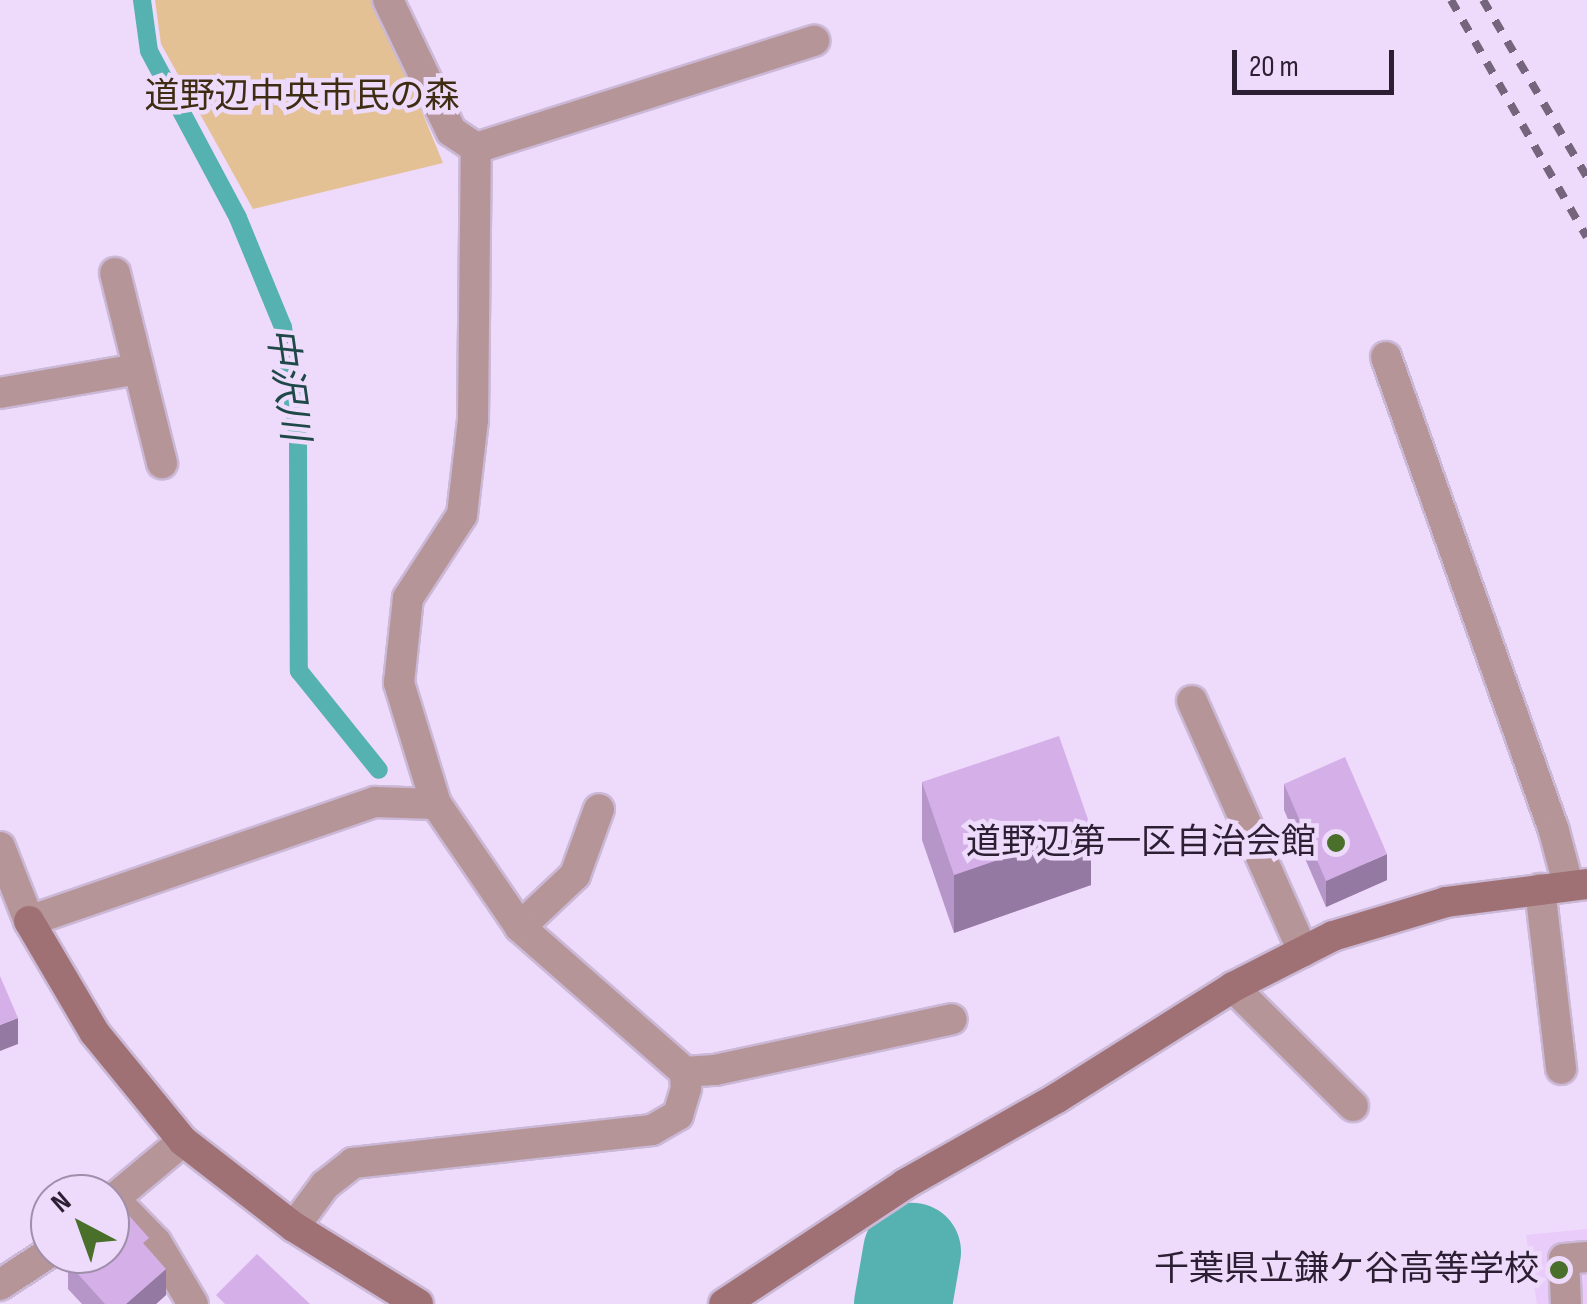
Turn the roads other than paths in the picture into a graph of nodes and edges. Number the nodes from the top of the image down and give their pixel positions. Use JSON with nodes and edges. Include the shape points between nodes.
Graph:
{"nodes":[{"id":1,"x":388,"y":0,"type":"edge"},
{"id":2,"x":814,"y":41,"type":"dead end"},
{"id":3,"x":476,"y":148,"type":"junction"},
{"id":4,"x":115,"y":273,"type":"dead end"},
{"id":5,"x":1386,"y":357,"type":"dead end"},
{"id":6,"x":138,"y":369,"type":"junction"},
{"id":7,"x":0,"y":392,"type":"edge"},
{"id":8,"x":162,"y":463,"type":"dead end"},
{"id":9,"x":1192,"y":701,"type":"dead end"},
{"id":10,"x":436,"y":804,"type":"junction"},
{"id":11,"x":599,"y":809,"type":"dead end"},
{"id":12,"x":0,"y":847,"type":"edge"},
{"id":13,"x":1565,"y":886,"type":"edge"},
{"id":14,"x":28,"y":920,"type":"junction"},
{"id":15,"x":520,"y":928,"type":"junction"},
{"id":16,"x":1304,"y":952,"type":"junction"},
{"id":17,"x":1233,"y":987,"type":"junction"},
{"id":18,"x":952,"y":1019,"type":"dead end"},
{"id":19,"x":1562,"y":1069,"type":"dead end"},
{"id":20,"x":684,"y":1072,"type":"junction"},
{"id":21,"x":1354,"y":1106,"type":"dead end"},
{"id":22,"x":183,"y":1141,"type":"junction"},
{"id":23,"x":130,"y":1185,"type":"edge"},
{"id":24,"x":130,"y":1217,"type":"edge"},
{"id":25,"x":294,"y":1227,"type":"junction"},
{"id":26,"x":1587,"y":1257,"type":"edge"},
{"id":27,"x":30,"y":1265,"type":"edge"},
{"id":28,"x":0,"y":1285,"type":"edge"},
{"id":29,"x":193,"y":1304,"type":"edge"},
{"id":30,"x":418,"y":1304,"type":"edge"},
{"id":31,"x":724,"y":1304,"type":"edge"},
{"id":32,"x":1566,"y":1304,"type":"edge"}],
"edges":[{"from":1,"to":3,"type":"street","via":[[451,131]]},
{"from":2,"to":3,"type":"street"},
{"from":3,"to":10,"type":"street","via":[[474,420],[462,515],[408,598],[399,683]]},
{"from":4,"to":6,"type":"street"},
{"from":5,"to":13,"type":"street","via":[[1554,830]]},
{"from":6,"to":7,"type":"street"},
{"from":6,"to":8,"type":"street"},
{"from":9,"to":16,"type":"street"},
{"from":10,"to":14,"type":"street","via":[[376,802]]},
{"from":10,"to":15,"type":"street"},
{"from":11,"to":15,"type":"street","via":[[575,874]]},
{"from":12,"to":14,"type":"street"},
{"from":13,"to":16,"type":"street","via":[[1446,902],[1333,936]]},
{"from":13,"to":19,"type":"street"},
{"from":14,"to":22,"type":"street","via":[[94,1032]]},
{"from":15,"to":20,"type":"street"},
{"from":16,"to":17,"type":"street"},
{"from":17,"to":21,"type":"street"},
{"from":17,"to":31,"type":"street","via":[[905,1184]]},
{"from":18,"to":20,"type":"street"},
{"from":20,"to":25,"type":"street","via":[[678,1114],[652,1130],[353,1164],[325,1185]]},
{"from":22,"to":23,"type":"street"},
{"from":22,"to":25,"type":"street"},
{"from":24,"to":29,"type":"street","via":[[156,1242]]},
{"from":25,"to":30,"type":"street"},
{"from":26,"to":32,"type":"street","via":[[1564,1259]]},
{"from":27,"to":28,"type":"street"}]}
